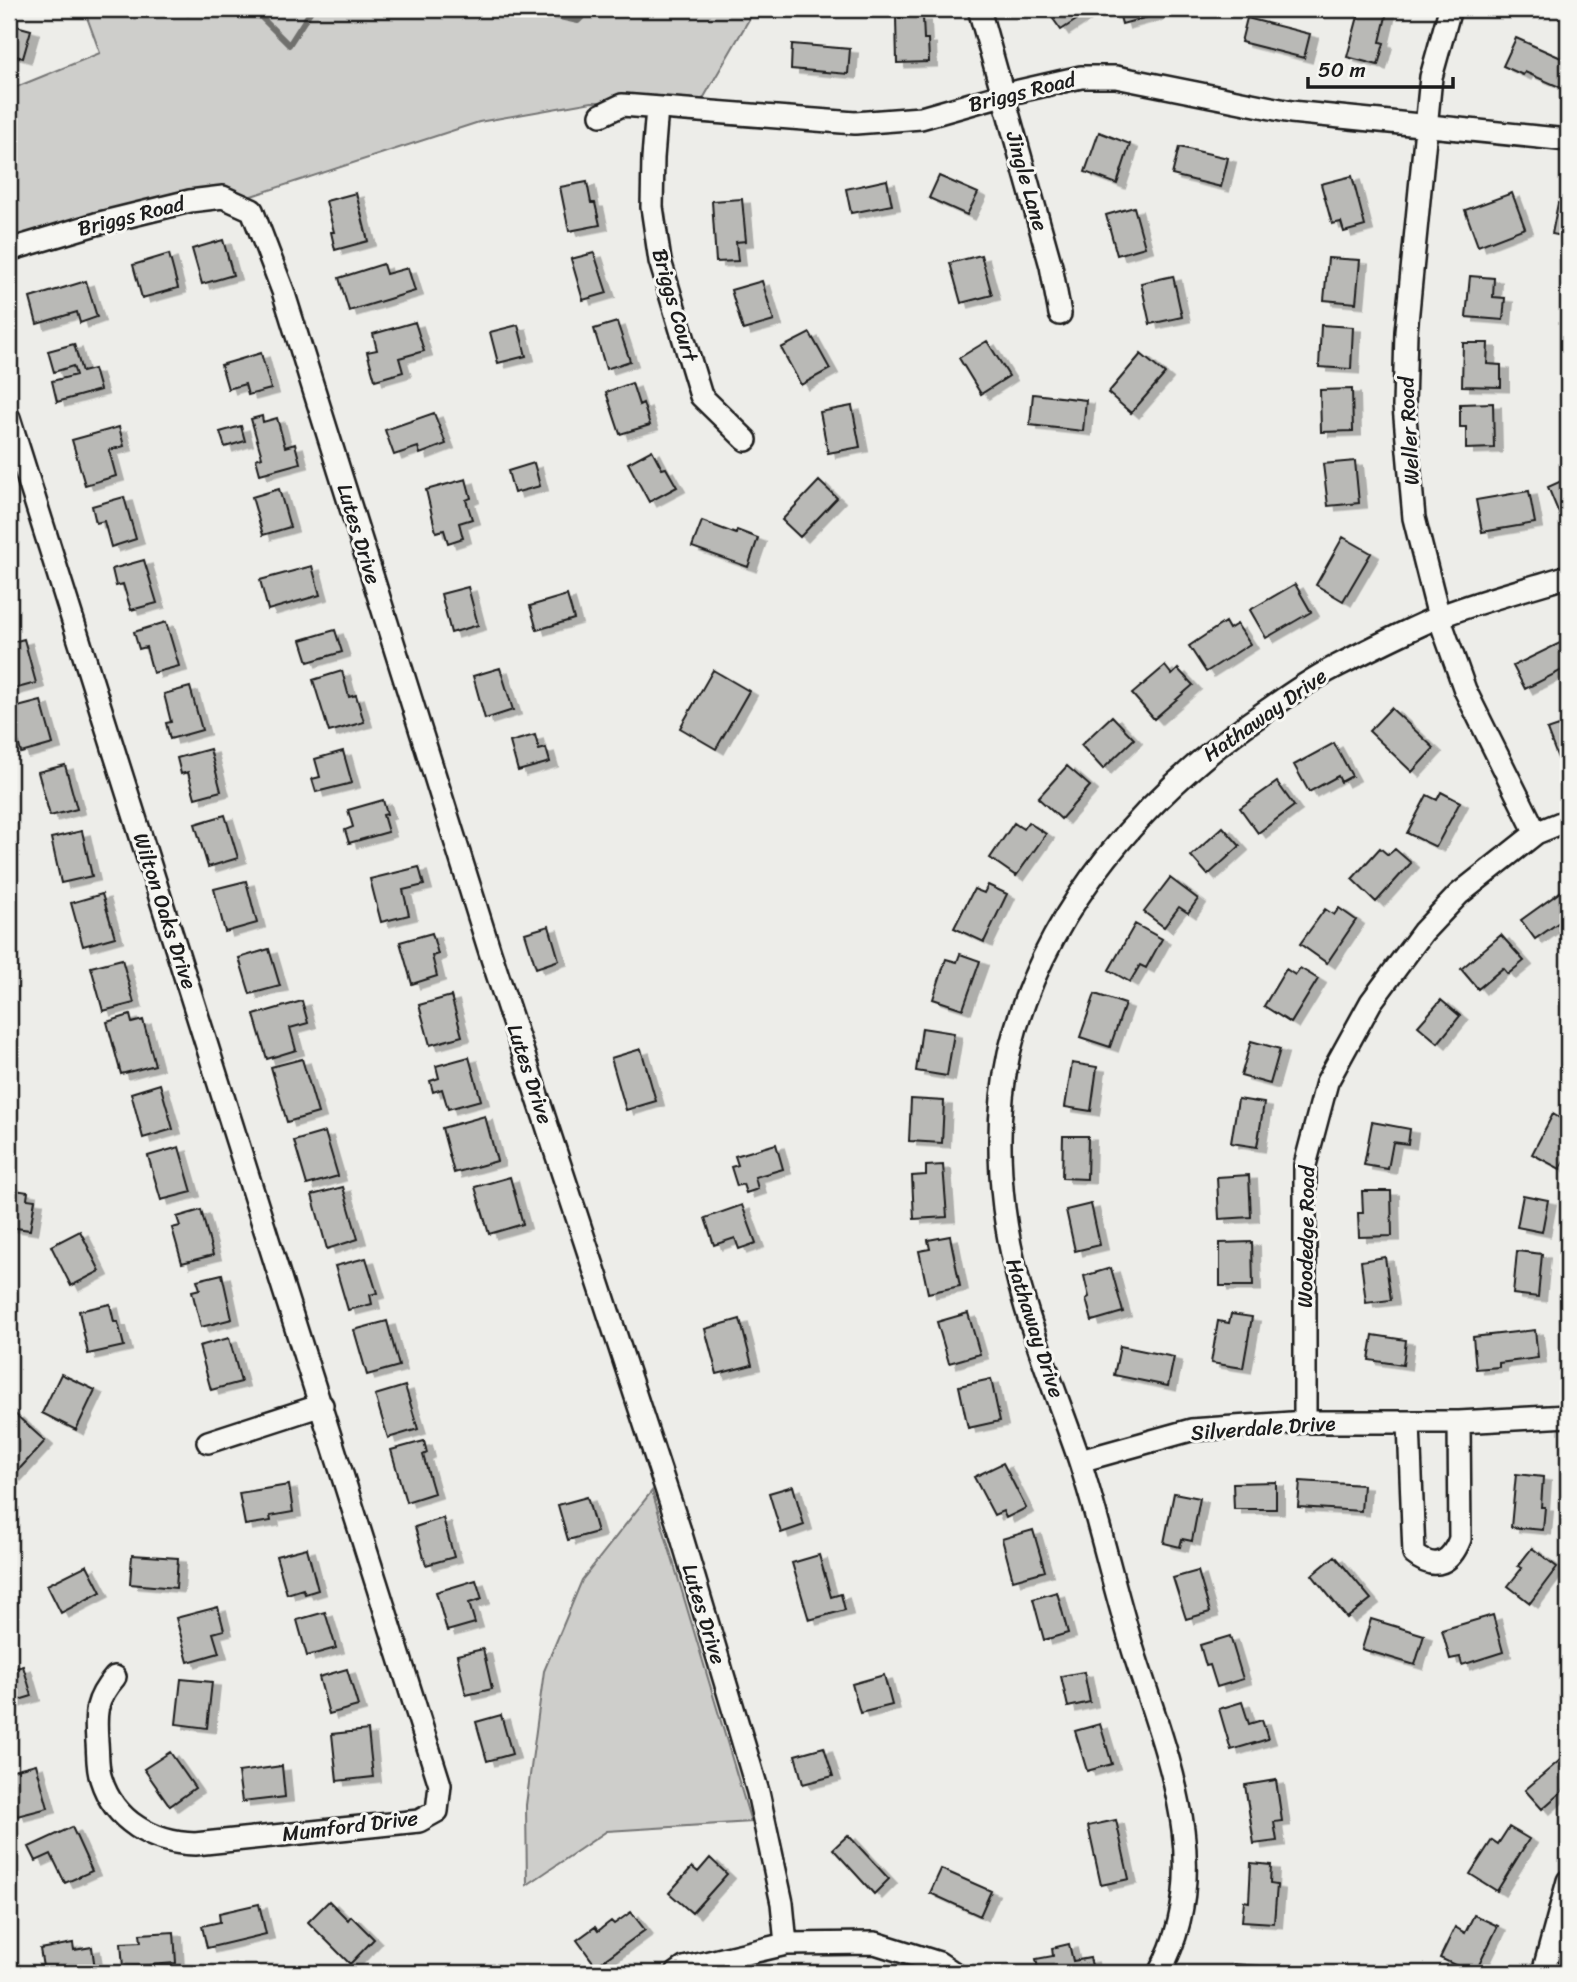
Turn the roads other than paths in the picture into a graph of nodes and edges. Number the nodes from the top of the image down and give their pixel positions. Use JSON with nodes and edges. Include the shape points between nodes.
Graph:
{"nodes":[{"id":1,"x":979,"y":9,"type":"edge"},
{"id":2,"x":1450,"y":9,"type":"edge"},
{"id":3,"x":1002,"y":95,"type":"junction"},
{"id":4,"x":657,"y":108,"type":"junction"},
{"id":5,"x":601,"y":115,"type":"dead end"},
{"id":6,"x":1427,"y":124,"type":"junction"},
{"id":7,"x":1568,"y":140,"type":"edge"},
{"id":8,"x":253,"y":210,"type":"joint"},
{"id":9,"x":9,"y":250,"type":"edge"},
{"id":10,"x":1060,"y":314,"type":"dead end"},
{"id":11,"x":9,"y":418,"type":"edge"},
{"id":12,"x":746,"y":440,"type":"dead end"},
{"id":13,"x":1568,"y":576,"type":"edge"},
{"id":14,"x":1439,"y":617,"type":"junction"},
{"id":15,"x":1568,"y":820,"type":"edge"},
{"id":16,"x":1536,"y":833,"type":"junction"},
{"id":17,"x":321,"y":1405,"type":"junction"},
{"id":18,"x":1568,"y":1416,"type":"edge"},
{"id":19,"x":1305,"y":1422,"type":"junction"},
{"id":20,"x":1459,"y":1422,"type":"junction"},
{"id":21,"x":1409,"y":1423,"type":"junction"},
{"id":22,"x":208,"y":1442,"type":"dead end"},
{"id":23,"x":1080,"y":1461,"type":"junction"},
{"id":24,"x":115,"y":1677,"type":"dead end"},
{"id":25,"x":1568,"y":1881,"type":"edge"},
{"id":26,"x":786,"y":1944,"type":"junction"},
{"id":27,"x":677,"y":1973,"type":"edge"},
{"id":28,"x":954,"y":1973,"type":"edge"},
{"id":29,"x":1159,"y":1973,"type":"edge"},
{"id":30,"x":1544,"y":1973,"type":"edge"}],
"edges":[{"from":1,"to":3,"type":"street","name":"Jingle Lane"},
{"from":2,"to":6,"type":"street","name":"Weller Road","via":[[1431,77]]},
{"from":3,"to":4,"type":"street","name":"Briggs Road","via":[[921,118],[855,123]]},
{"from":3,"to":6,"type":"street","name":"Briggs Road","via":[[1081,77],[1116,77],[1291,112]]},
{"from":3,"to":10,"type":"street","name":"Jingle Lane","via":[[1051,266]]},
{"from":4,"to":5,"type":"street","name":"Briggs Road","via":[[622,105]]},
{"from":4,"to":12,"type":"street","name":"Briggs Court","via":[[652,207],[660,261],[701,396]]},
{"from":6,"to":7,"type":"street","name":"Briggs Road"},
{"from":6,"to":14,"type":"street","name":"Weller Road","via":[[1406,332],[1404,406],[1414,518]]},
{"from":8,"to":9,"type":"street","name":"Briggs Road","via":[[223,197],[190,201]]},
{"from":8,"to":26,"type":"street","name":"Lutes Drive","via":[[283,291],[490,952],[684,1544],[758,1792]]},
{"from":11,"to":17,"type":"street","name":"Wilton Oaks Drive"},
{"from":13,"to":14,"type":"street","name":"Hathaway Drive"},
{"from":14,"to":16,"type":"street","name":"Weller Road","via":[[1465,690]]},
{"from":14,"to":23,"type":"street","name":"Hathaway Drive","via":[[1300,687],[1188,770],[1136,822],[1091,878],[1056,931],[1029,990],[1010,1053],[1002,1101],[1004,1204],[1012,1259],[1029,1322]]},
{"from":15,"to":16,"type":"street","name":"Woodedge Road"},
{"from":16,"to":19,"type":"street","name":"Woodedge Road","via":[[1458,894],[1423,932],[1371,1002],[1327,1082],[1304,1165]]},
{"from":17,"to":22,"type":"street"},
{"from":17,"to":24,"type":"street","name":"Mumford Drive","via":[[440,1785],[437,1811],[419,1821],[195,1844],[147,1833],[116,1811],[100,1777],[95,1711]]},
{"from":18,"to":20,"type":"street","name":"Silverdale Drive"},
{"from":19,"to":21,"type":"street","name":"Silverdale Drive"},
{"from":19,"to":23,"type":"street","name":"Silverdale Drive","via":[[1191,1430]]},
{"from":20,"to":21,"type":"street","name":"Silverdale Drive"},
{"from":20,"to":21,"type":"street","via":[[1460,1539],[1454,1554],[1443,1562],[1424,1562],[1414,1554]]},
{"from":23,"to":29,"type":"street","name":"Hathaway Drive","via":[[1120,1608],[1176,1783],[1187,1852],[1179,1923]]},
{"from":25,"to":30,"type":"street"},
{"from":26,"to":27,"type":"street"},
{"from":26,"to":28,"type":"street","via":[[875,1943],[939,1963]]}]}
